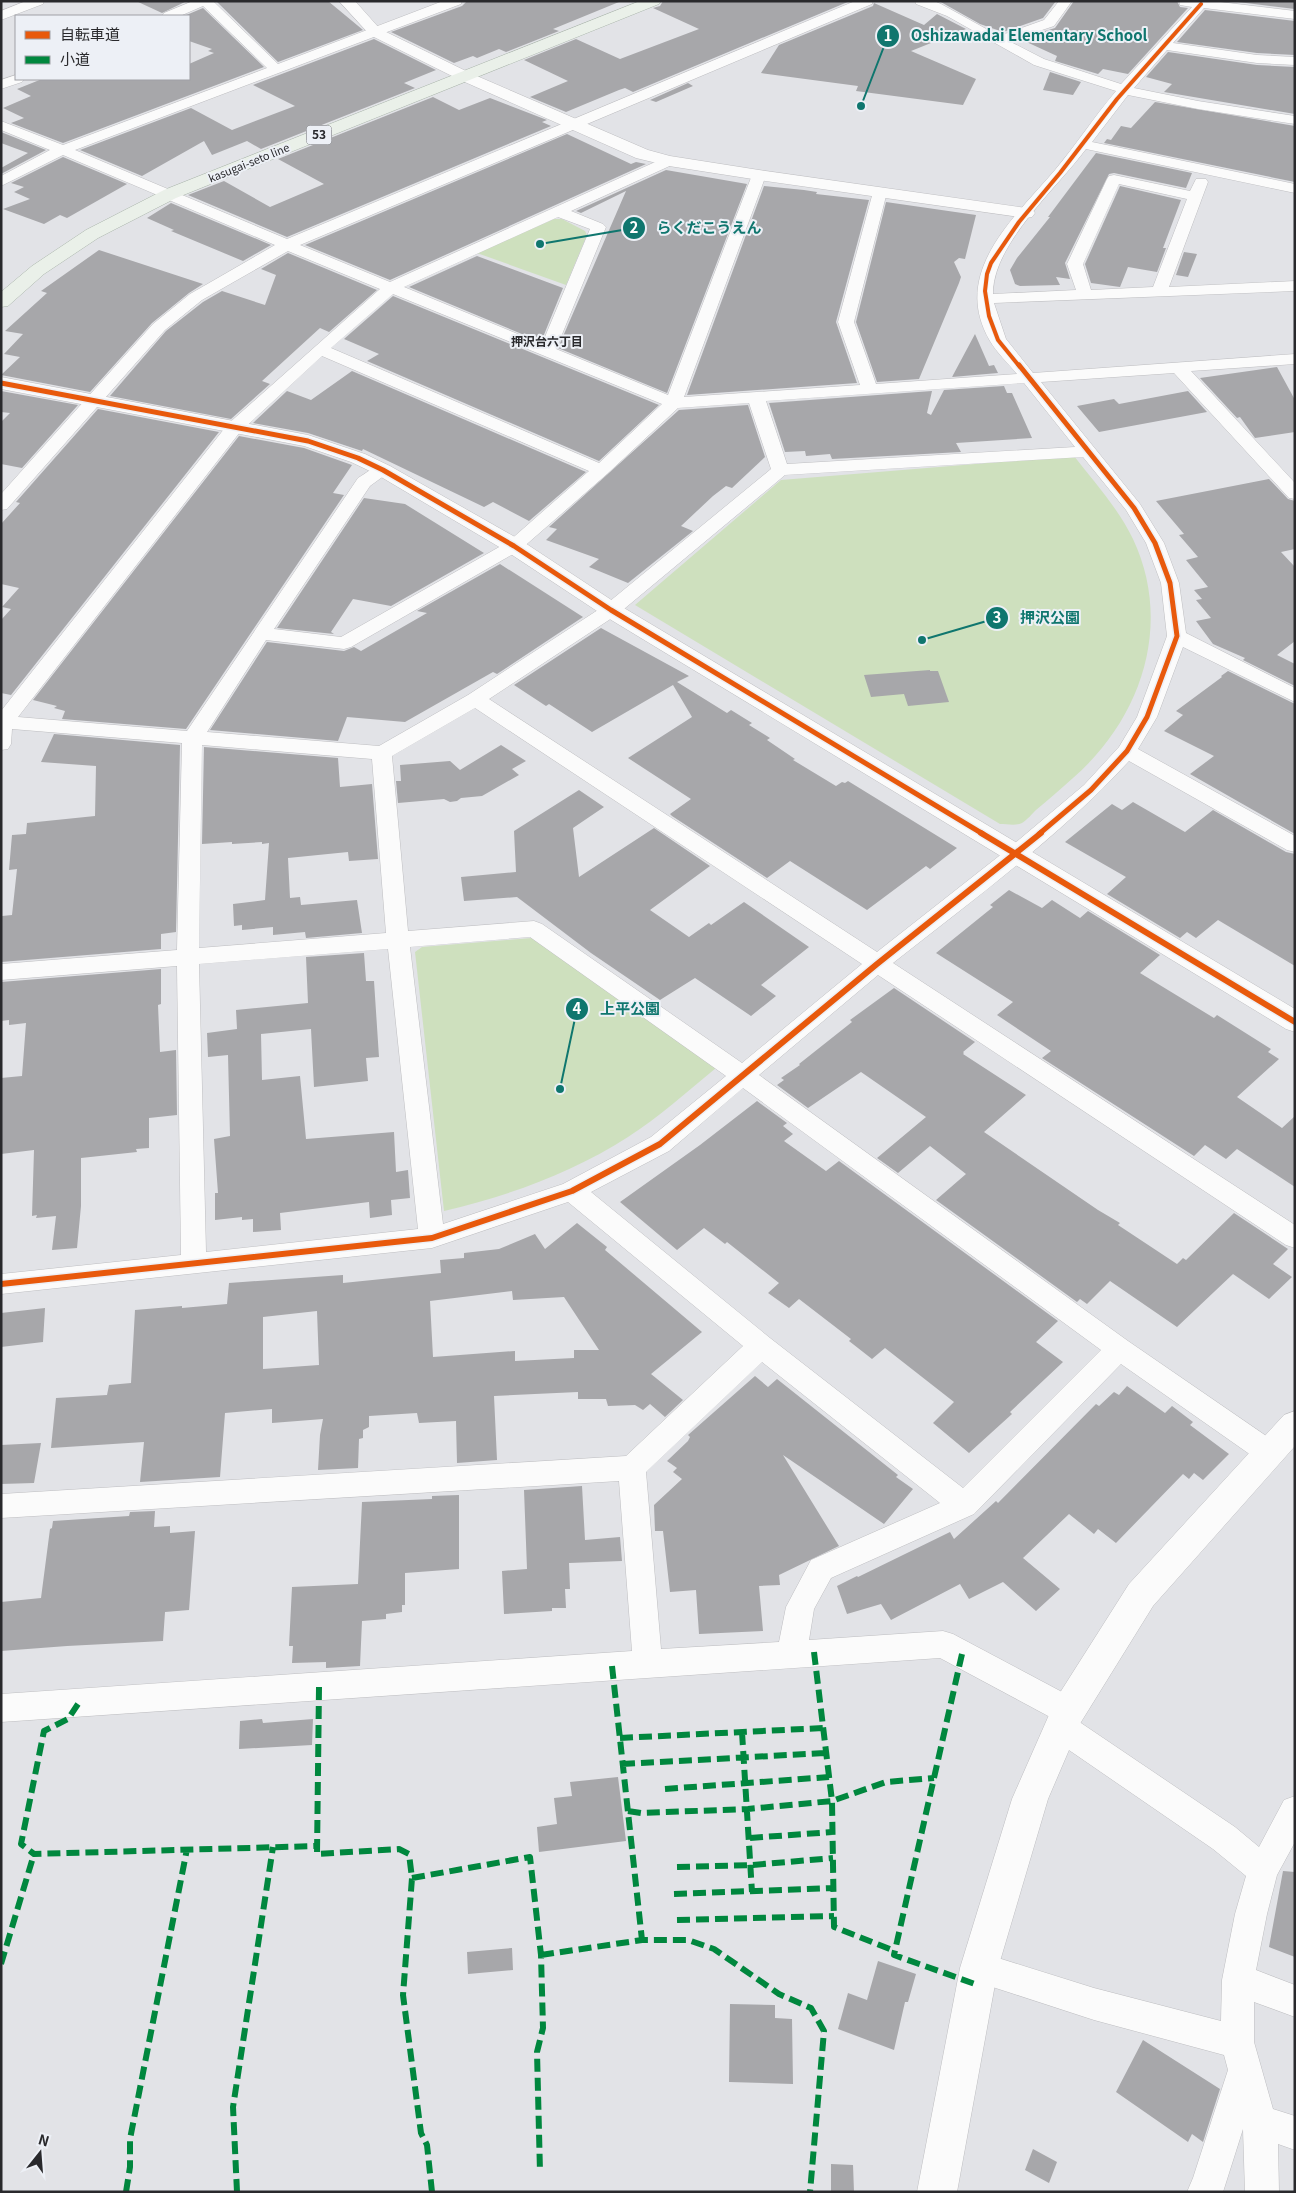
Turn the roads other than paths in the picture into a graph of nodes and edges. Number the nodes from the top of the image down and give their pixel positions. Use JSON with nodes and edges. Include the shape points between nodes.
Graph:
{"nodes":[{"id":1,"x":38,"y":1,"type":"edge"},
{"id":2,"x":346,"y":1,"type":"edge"},
{"id":3,"x":456,"y":1,"type":"edge"},
{"id":4,"x":654,"y":1,"type":"edge"},
{"id":5,"x":867,"y":1,"type":"edge"},
{"id":6,"x":921,"y":1,"type":"edge"},
{"id":7,"x":1066,"y":1,"type":"edge"},
{"id":8,"x":1181,"y":1,"type":"edge"},
{"id":9,"x":1201,"y":4,"type":"junction"},
{"id":10,"x":170,"y":15,"type":"edge"},
{"id":11,"x":1295,"y":15,"type":"edge"},
{"id":12,"x":1,"y":16,"type":"edge"},
{"id":13,"x":375,"y":32,"type":"junction"},
{"id":14,"x":999,"y":40,"type":"junction"},
{"id":15,"x":1165,"y":46,"type":"junction"},
{"id":16,"x":1295,"y":61,"type":"edge"},
{"id":17,"x":275,"y":68,"type":"junction"},
{"id":18,"x":464,"y":76,"type":"junction"},
{"id":19,"x":15,"y":80,"type":"edge"},
{"id":20,"x":1,"y":85,"type":"edge"},
{"id":21,"x":1125,"y":89,"type":"junction"},
{"id":22,"x":1295,"y":120,"type":"edge"},
{"id":23,"x":1,"y":125,"type":"edge"},
{"id":24,"x":572,"y":125,"type":"junction"},
{"id":25,"x":1083,"y":144,"type":"junction"},
{"id":26,"x":60,"y":151,"type":"junction"},
{"id":27,"x":669,"y":161,"type":"junction"},
{"id":28,"x":1206,"y":171,"type":"junction"},
{"id":29,"x":759,"y":175,"type":"junction"},
{"id":30,"x":1,"y":182,"type":"edge"},
{"id":31,"x":1295,"y":189,"type":"edge"},
{"id":32,"x":880,"y":192,"type":"junction"},
{"id":33,"x":170,"y":194,"type":"junction"},
{"id":34,"x":1195,"y":196,"type":"junction"},
{"id":35,"x":559,"y":212,"type":"junction"},
{"id":36,"x":1026,"y":213,"type":"junction"},
{"id":37,"x":287,"y":245,"type":"junction"},
{"id":38,"x":1295,"y":286,"type":"edge"},
{"id":39,"x":391,"y":287,"type":"junction"},
{"id":40,"x":1159,"y":291,"type":"junction"},
{"id":41,"x":1085,"y":295,"type":"junction"},
{"id":42,"x":985,"y":299,"type":"junction"},
{"id":43,"x":1,"y":302,"type":"edge"},
{"id":44,"x":320,"y":349,"type":"junction"},
{"id":45,"x":547,"y":352,"type":"junction"},
{"id":46,"x":1295,"y":359,"type":"edge"},
{"id":47,"x":1178,"y":367,"type":"junction"},
{"id":48,"x":1029,"y":378,"type":"junction"},
{"id":49,"x":1,"y":383,"type":"edge"},
{"id":50,"x":870,"y":389,"type":"junction"},
{"id":51,"x":756,"y":397,"type":"junction"},
{"id":52,"x":93,"y":401,"type":"junction"},
{"id":53,"x":673,"y":403,"type":"junction"},
{"id":54,"x":234,"y":428,"type":"junction"},
{"id":55,"x":1089,"y":451,"type":"junction"},
{"id":56,"x":384,"y":470,"type":"junction"},
{"id":57,"x":601,"y":470,"type":"junction"},
{"id":58,"x":780,"y":470,"type":"junction"},
{"id":59,"x":1295,"y":494,"type":"edge"},
{"id":60,"x":1,"y":505,"type":"edge"},
{"id":61,"x":514,"y":546,"type":"junction"},
{"id":62,"x":611,"y":610,"type":"junction"},
{"id":63,"x":261,"y":633,"type":"junction"},
{"id":64,"x":1177,"y":636,"type":"junction"},
{"id":65,"x":1295,"y":696,"type":"edge"},
{"id":66,"x":475,"y":699,"type":"junction"},
{"id":67,"x":2,"y":722,"type":"edge"},
{"id":68,"x":192,"y":739,"type":"junction"},
{"id":69,"x":1,"y":744,"type":"edge"},
{"id":70,"x":1127,"y":751,"type":"junction"},
{"id":71,"x":382,"y":753,"type":"junction"},
{"id":72,"x":1295,"y":846,"type":"edge"},
{"id":73,"x":1016,"y":854,"type":"junction"},
{"id":74,"x":398,"y":940,"type":"junction"},
{"id":75,"x":188,"y":958,"type":"junction"},
{"id":76,"x":877,"y":964,"type":"junction"},
{"id":77,"x":1,"y":972,"type":"edge"},
{"id":78,"x":1295,"y":1022,"type":"edge"},
{"id":79,"x":742,"y":1075,"type":"junction"},
{"id":80,"x":572,"y":1191,"type":"junction"},
{"id":81,"x":432,"y":1238,"type":"junction"},
{"id":82,"x":1295,"y":1238,"type":"edge"},
{"id":83,"x":194,"y":1264,"type":"junction"},
{"id":84,"x":1,"y":1284,"type":"edge"},
{"id":85,"x":761,"y":1346,"type":"junction"},
{"id":86,"x":1119,"y":1349,"type":"junction"},
{"id":87,"x":1295,"y":1424,"type":"edge"},
{"id":88,"x":1268,"y":1452,"type":"junction"},
{"id":89,"x":632,"y":1468,"type":"junction"},
{"id":90,"x":964,"y":1505,"type":"junction"},
{"id":91,"x":1,"y":1506,"type":"edge"},
{"id":92,"x":792,"y":1653,"type":"junction"},
{"id":93,"x":648,"y":1664,"type":"junction"},
{"id":94,"x":1,"y":1708,"type":"edge"},
{"id":95,"x":1065,"y":1719,"type":"junction"},
{"id":96,"x":1295,"y":1811,"type":"edge"},
{"id":97,"x":1263,"y":1870,"type":"junction"},
{"id":98,"x":979,"y":1968,"type":"junction"},
{"id":99,"x":1238,"y":1980,"type":"junction"},
{"id":100,"x":1295,"y":2001,"type":"edge"},
{"id":101,"x":1241,"y":2056,"type":"junction"},
{"id":102,"x":1260,"y":2122,"type":"junction"},
{"id":103,"x":1295,"y":2133,"type":"edge"},
{"id":104,"x":936,"y":2192,"type":"edge"},
{"id":105,"x":1204,"y":2192,"type":"edge"},
{"id":106,"x":1262,"y":2192,"type":"edge"}],
"edges":[{"from":1,"to":12,"type":"street"},
{"from":2,"to":13,"type":"street"},
{"from":3,"to":13,"type":"street"},
{"from":4,"to":18,"type":"main road","name":"kasugai-seto line","number":"53"},
{"from":5,"to":24,"type":"street"},
{"from":6,"to":14,"type":"street","via":[[956,15]]},
{"from":7,"to":14,"type":"street","via":[[1049,23]]},
{"from":8,"to":9,"type":"street"},
{"from":9,"to":11,"type":"street"},
{"from":9,"to":15,"type":"street"},
{"from":10,"to":17,"type":"street","via":[[205,1]]},
{"from":13,"to":17,"type":"street"},
{"from":13,"to":18,"type":"street"},
{"from":14,"to":21,"type":"street","via":[[1036,61],[1078,77]]},
{"from":15,"to":16,"type":"street"},
{"from":15,"to":21,"type":"street"},
{"from":17,"to":26,"type":"street"},
{"from":18,"to":24,"type":"street"},
{"from":18,"to":33,"type":"main road","name":"kasugai-seto line","number":"53"},
{"from":19,"to":20,"type":"street"},
{"from":21,"to":22,"type":"street"},
{"from":21,"to":25,"type":"street"},
{"from":23,"to":26,"type":"street"},
{"from":24,"to":27,"type":"street","via":[[626,148]]},
{"from":24,"to":37,"type":"street"},
{"from":25,"to":28,"type":"street"},
{"from":25,"to":36,"type":"street"},
{"from":26,"to":30,"type":"street"},
{"from":26,"to":33,"type":"street"},
{"from":27,"to":29,"type":"street"},
{"from":27,"to":35,"type":"street"},
{"from":28,"to":31,"type":"street"},
{"from":28,"to":34,"type":"street"},
{"from":29,"to":32,"type":"street"},
{"from":29,"to":53,"type":"street"},
{"from":32,"to":36,"type":"street"},
{"from":32,"to":50,"type":"street","via":[[846,322]]},
{"from":33,"to":37,"type":"street"},
{"from":33,"to":43,"type":"main road","name":"kasugai-seto line","number":"53","via":[[92,234],[38,270]]},
{"from":34,"to":40,"type":"street"},
{"from":34,"to":41,"type":"street","via":[[1114,179],[1075,264]]},
{"from":35,"to":39,"type":"street"},
{"from":35,"to":45,"type":"street","via":[[598,226]]},
{"from":36,"to":42,"type":"street","via":[[993,259],[987,274]]},
{"from":37,"to":39,"type":"street"},
{"from":37,"to":52,"type":"street","via":[[196,297],[159,327]]},
{"from":38,"to":40,"type":"street"},
{"from":39,"to":44,"type":"street"},
{"from":39,"to":45,"type":"street"},
{"from":40,"to":41,"type":"street"},
{"from":41,"to":42,"type":"street"},
{"from":42,"to":48,"type":"street","via":[[989,320],[998,340]]},
{"from":44,"to":54,"type":"street"},
{"from":44,"to":57,"type":"street"},
{"from":45,"to":53,"type":"street"},
{"from":46,"to":47,"type":"street"},
{"from":47,"to":48,"type":"street"},
{"from":47,"to":59,"type":"street"},
{"from":48,"to":50,"type":"street"},
{"from":48,"to":55,"type":"street"},
{"from":49,"to":52,"type":"street"},
{"from":50,"to":51,"type":"street"},
{"from":51,"to":53,"type":"street"},
{"from":51,"to":58,"type":"street"},
{"from":52,"to":54,"type":"street"},
{"from":52,"to":60,"type":"street"},
{"from":53,"to":57,"type":"street"},
{"from":54,"to":56,"type":"street","via":[[308,441]]},
{"from":54,"to":67,"type":"street"},
{"from":55,"to":58,"type":"street"},
{"from":55,"to":64,"type":"street","via":[[1134,508],[1155,542],[1170,583]]},
{"from":56,"to":61,"type":"street"},
{"from":56,"to":63,"type":"street","via":[[364,482]]},
{"from":57,"to":61,"type":"street"},
{"from":58,"to":62,"type":"street"},
{"from":61,"to":62,"type":"street"},
{"from":61,"to":63,"type":"street","via":[[344,643]]},
{"from":62,"to":66,"type":"street"},
{"from":62,"to":73,"type":"street"},
{"from":63,"to":68,"type":"street"},
{"from":64,"to":65,"type":"street"},
{"from":64,"to":70,"type":"street","via":[[1147,717]]},
{"from":66,"to":71,"type":"street"},
{"from":66,"to":76,"type":"street"},
{"from":67,"to":68,"type":"street"},
{"from":67,"to":69,"type":"street"},
{"from":68,"to":71,"type":"street"},
{"from":68,"to":75,"type":"street"},
{"from":70,"to":72,"type":"street"},
{"from":70,"to":73,"type":"street","via":[[1091,790]]},
{"from":71,"to":74,"type":"street"},
{"from":73,"to":76,"type":"street"},
{"from":73,"to":78,"type":"street"},
{"from":74,"to":75,"type":"street"},
{"from":74,"to":79,"type":"street","via":[[534,929]]},
{"from":74,"to":81,"type":"street"},
{"from":75,"to":77,"type":"street"},
{"from":75,"to":83,"type":"street"},
{"from":76,"to":79,"type":"street"},
{"from":76,"to":82,"type":"street"},
{"from":79,"to":80,"type":"street","via":[[660,1144]]},
{"from":79,"to":86,"type":"street"},
{"from":80,"to":81,"type":"street"},
{"from":80,"to":85,"type":"street"},
{"from":81,"to":83,"type":"street"},
{"from":83,"to":84,"type":"street"},
{"from":85,"to":89,"type":"street"},
{"from":85,"to":90,"type":"street"},
{"from":86,"to":88,"type":"street"},
{"from":86,"to":90,"type":"street"},
{"from":87,"to":88,"type":"street"},
{"from":88,"to":95,"type":"street","via":[[1141,1596]]},
{"from":89,"to":91,"type":"street"},
{"from":89,"to":93,"type":"street"},
{"from":90,"to":92,"type":"street","via":[[821,1569],[800,1607]]},
{"from":92,"to":93,"type":"street"},
{"from":92,"to":95,"type":"street","via":[[943,1644]]},
{"from":93,"to":94,"type":"street"},
{"from":95,"to":97,"type":"street"},
{"from":95,"to":98,"type":"street","via":[[1030,1799]]},
{"from":96,"to":97,"type":"street"},
{"from":97,"to":99,"type":"street"},
{"from":98,"to":101,"type":"street"},
{"from":98,"to":104,"type":"street"},
{"from":99,"to":100,"type":"street"},
{"from":99,"to":101,"type":"street"},
{"from":101,"to":102,"type":"street"},
{"from":101,"to":105,"type":"street"},
{"from":102,"to":103,"type":"street"},
{"from":102,"to":106,"type":"street"}]}
